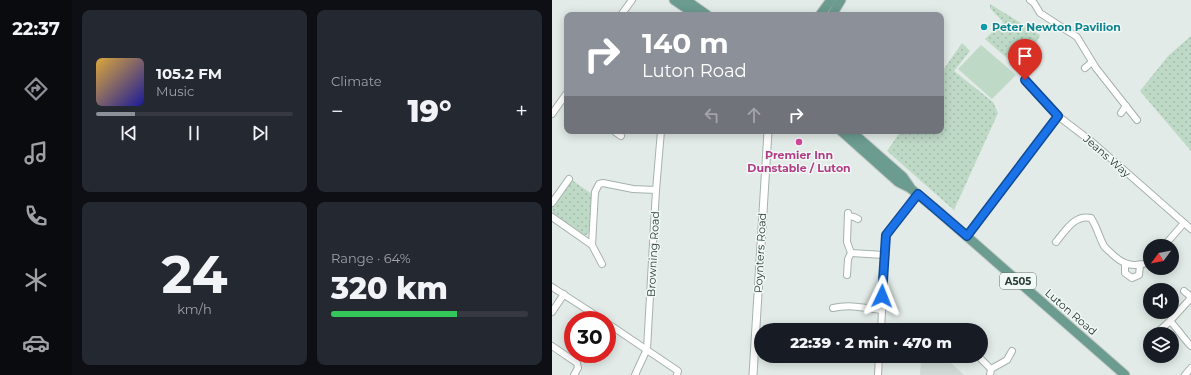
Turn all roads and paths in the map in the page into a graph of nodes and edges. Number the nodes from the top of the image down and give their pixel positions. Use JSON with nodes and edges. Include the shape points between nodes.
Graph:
{"nodes":[{"id":1,"x":632,"y":0,"type":"edge"},
{"id":2,"x":674,"y":0,"type":"edge"},
{"id":3,"x":686,"y":0,"type":"edge"},
{"id":4,"x":831,"y":0,"type":"edge"},
{"id":5,"x":840,"y":0,"type":"edge"},
{"id":6,"x":1030,"y":0,"type":"edge"},
{"id":7,"x":623,"y":12,"type":"edge"},
{"id":8,"x":692,"y":12,"type":"edge"},
{"id":9,"x":704,"y":12,"type":"edge"},
{"id":10,"x":822,"y":12,"type":"edge"},
{"id":11,"x":834,"y":12,"type":"edge"},
{"id":12,"x":1092,"y":62,"type":"junction"},
{"id":13,"x":1085,"y":68,"type":"dead end"},
{"id":14,"x":1025,"y":80,"type":"dead end"},
{"id":15,"x":564,"y":102,"type":"edge"},
{"id":16,"x":1126,"y":106,"type":"junction"},
{"id":17,"x":1121,"y":113,"type":"dead end"},
{"id":18,"x":552,"y":114,"type":"edge"},
{"id":19,"x":1058,"y":116,"type":"junction"},
{"id":20,"x":1137,"y":120,"type":"dead end"},
{"id":21,"x":618,"y":134,"type":"edge"},
{"id":22,"x":661,"y":134,"type":"edge"},
{"id":23,"x":768,"y":134,"type":"edge"},
{"id":24,"x":844,"y":134,"type":"edge"},
{"id":25,"x":853,"y":134,"type":"edge"},
{"id":26,"x":621,"y":136,"type":"dead end"},
{"id":27,"x":569,"y":179,"type":"dead end"},
{"id":28,"x":910,"y":188,"type":"junction"},
{"id":29,"x":656,"y":190,"type":"junction"},
{"id":30,"x":918,"y":194,"type":"junction"},
{"id":31,"x":552,"y":203,"type":"edge"},
{"id":32,"x":552,"y":217,"type":"edge"},
{"id":33,"x":858,"y":219,"type":"dead end"},
{"id":34,"x":1184,"y":223,"type":"junction"},
{"id":35,"x":1191,"y":229,"type":"edge"},
{"id":36,"x":967,"y":236,"type":"junction"},
{"id":37,"x":1170,"y":239,"type":"edge"},
{"id":38,"x":1056,"y":242,"type":"dead end"},
{"id":39,"x":592,"y":245,"type":"junction"},
{"id":40,"x":851,"y":253,"type":"junction"},
{"id":41,"x":884,"y":255,"type":"junction"},
{"id":42,"x":602,"y":264,"type":"dead end"},
{"id":43,"x":1125,"y":264,"type":"junction"},
{"id":44,"x":1143,"y":264,"type":"edge"},
{"id":45,"x":1140,"y":265,"type":"junction"},
{"id":46,"x":846,"y":275,"type":"dead end"},
{"id":47,"x":552,"y":287,"type":"edge"},
{"id":48,"x":1184,"y":291,"type":"dead end"},
{"id":49,"x":564,"y":294,"type":"junction"},
{"id":50,"x":1191,"y":297,"type":"edge"},
{"id":51,"x":833,"y":308,"type":"dead end"},
{"id":52,"x":882,"y":310,"type":"junction"},
{"id":53,"x":590,"y":311,"type":"edge"},
{"id":54,"x":552,"y":312,"type":"edge"},
{"id":55,"x":1170,"y":321,"type":"junction"},
{"id":56,"x":881,"y":323,"type":"edge"},
{"id":57,"x":1163,"y":327,"type":"edge"},
{"id":58,"x":616,"y":329,"type":"edge"},
{"id":59,"x":552,"y":346,"type":"edge"},
{"id":60,"x":1191,"y":346,"type":"edge"},
{"id":61,"x":647,"y":349,"type":"junction"},
{"id":62,"x":1012,"y":351,"type":"dead end"},
{"id":63,"x":879,"y":363,"type":"edge"},
{"id":64,"x":984,"y":363,"type":"edge"},
{"id":65,"x":1191,"y":368,"type":"edge"},
{"id":66,"x":991,"y":372,"type":"edge"},
{"id":67,"x":574,"y":375,"type":"edge"},
{"id":68,"x":635,"y":375,"type":"edge"},
{"id":69,"x":677,"y":375,"type":"edge"},
{"id":70,"x":753,"y":375,"type":"edge"},
{"id":71,"x":878,"y":375,"type":"edge"},
{"id":72,"x":1125,"y":375,"type":"edge"},
{"id":73,"x":1185,"y":375,"type":"edge"}],
"edges":[{"from":1,"to":7,"type":"street"},
{"from":2,"to":8,"type":"main road"},
{"from":3,"to":9,"type":"main road"},
{"from":4,"to":10,"type":"main road"},
{"from":5,"to":11,"type":"main road"},
{"from":6,"to":12,"type":"street","via":[[1034,3],[1039,16],[1057,23],[1077,37]]},
{"from":12,"to":13,"type":"street"},
{"from":12,"to":16,"type":"street"},
{"from":14,"to":19,"type":"street","name":"Jeans Way"},
{"from":15,"to":18,"type":"street"},
{"from":16,"to":17,"type":"street"},
{"from":16,"to":20,"type":"street"},
{"from":19,"to":34,"type":"street","name":"Jeans Way","via":[[1092,142]]},
{"from":19,"to":36,"type":"street"},
{"from":21,"to":26,"type":"street"},
{"from":22,"to":29,"type":"street","name":"Browning Road"},
{"from":23,"to":70,"type":"street","name":"Poynters Road"},
{"from":24,"to":28,"type":"main road","name":"Luton Road","number":"A505","via":[[898,182]]},
{"from":25,"to":28,"type":"main road","name":"Luton Road","number":"A505","via":[[903,177]]},
{"from":27,"to":31,"type":"street"},
{"from":28,"to":30,"type":"main road","name":"Luton Road","number":"A505"},
{"from":29,"to":39,"type":"street","via":[[599,184],[595,192]]},
{"from":29,"to":61,"type":"street","name":"Browning Road"},
{"from":30,"to":36,"type":"main road","name":"Luton Road","number":"A505"},
{"from":30,"to":41,"type":"street","via":[[886,235]]},
{"from":32,"to":39,"type":"street"},
{"from":33,"to":40,"type":"street","via":[[848,214],[847,242]]},
{"from":34,"to":35,"type":"street","name":"Jeans Way"},
{"from":34,"to":37,"type":"street"},
{"from":36,"to":72,"type":"main road","name":"Luton Road","number":"A505"},
{"from":38,"to":43,"type":"street","via":[[1076,219],[1084,216],[1091,218],[1105,247]]},
{"from":39,"to":42,"type":"street"},
{"from":40,"to":41,"type":"street"},
{"from":40,"to":46,"type":"street"},
{"from":41,"to":52,"type":"street"},
{"from":43,"to":45,"type":"street"},
{"from":43,"to":45,"type":"street","via":[[1125,273],[1132,278],[1139,275]]},
{"from":44,"to":45,"type":"street"},
{"from":47,"to":49,"type":"street"},
{"from":48,"to":50,"type":"street"},
{"from":49,"to":53,"type":"street"},
{"from":49,"to":54,"type":"street"},
{"from":50,"to":55,"type":"street"},
{"from":51,"to":52,"type":"street","via":[[864,306]]},
{"from":52,"to":56,"type":"street"},
{"from":55,"to":57,"type":"street"},
{"from":55,"to":60,"type":"street"},
{"from":58,"to":61,"type":"street"},
{"from":59,"to":67,"type":"street","via":[[577,363],[578,368]]},
{"from":61,"to":68,"type":"street","name":"Browning Road"},
{"from":61,"to":69,"type":"street","via":[[678,371]]},
{"from":62,"to":66,"type":"street","via":[[1007,360]]},
{"from":63,"to":71,"type":"street"},
{"from":64,"to":66,"type":"street"},
{"from":65,"to":73,"type":"street"}]}
